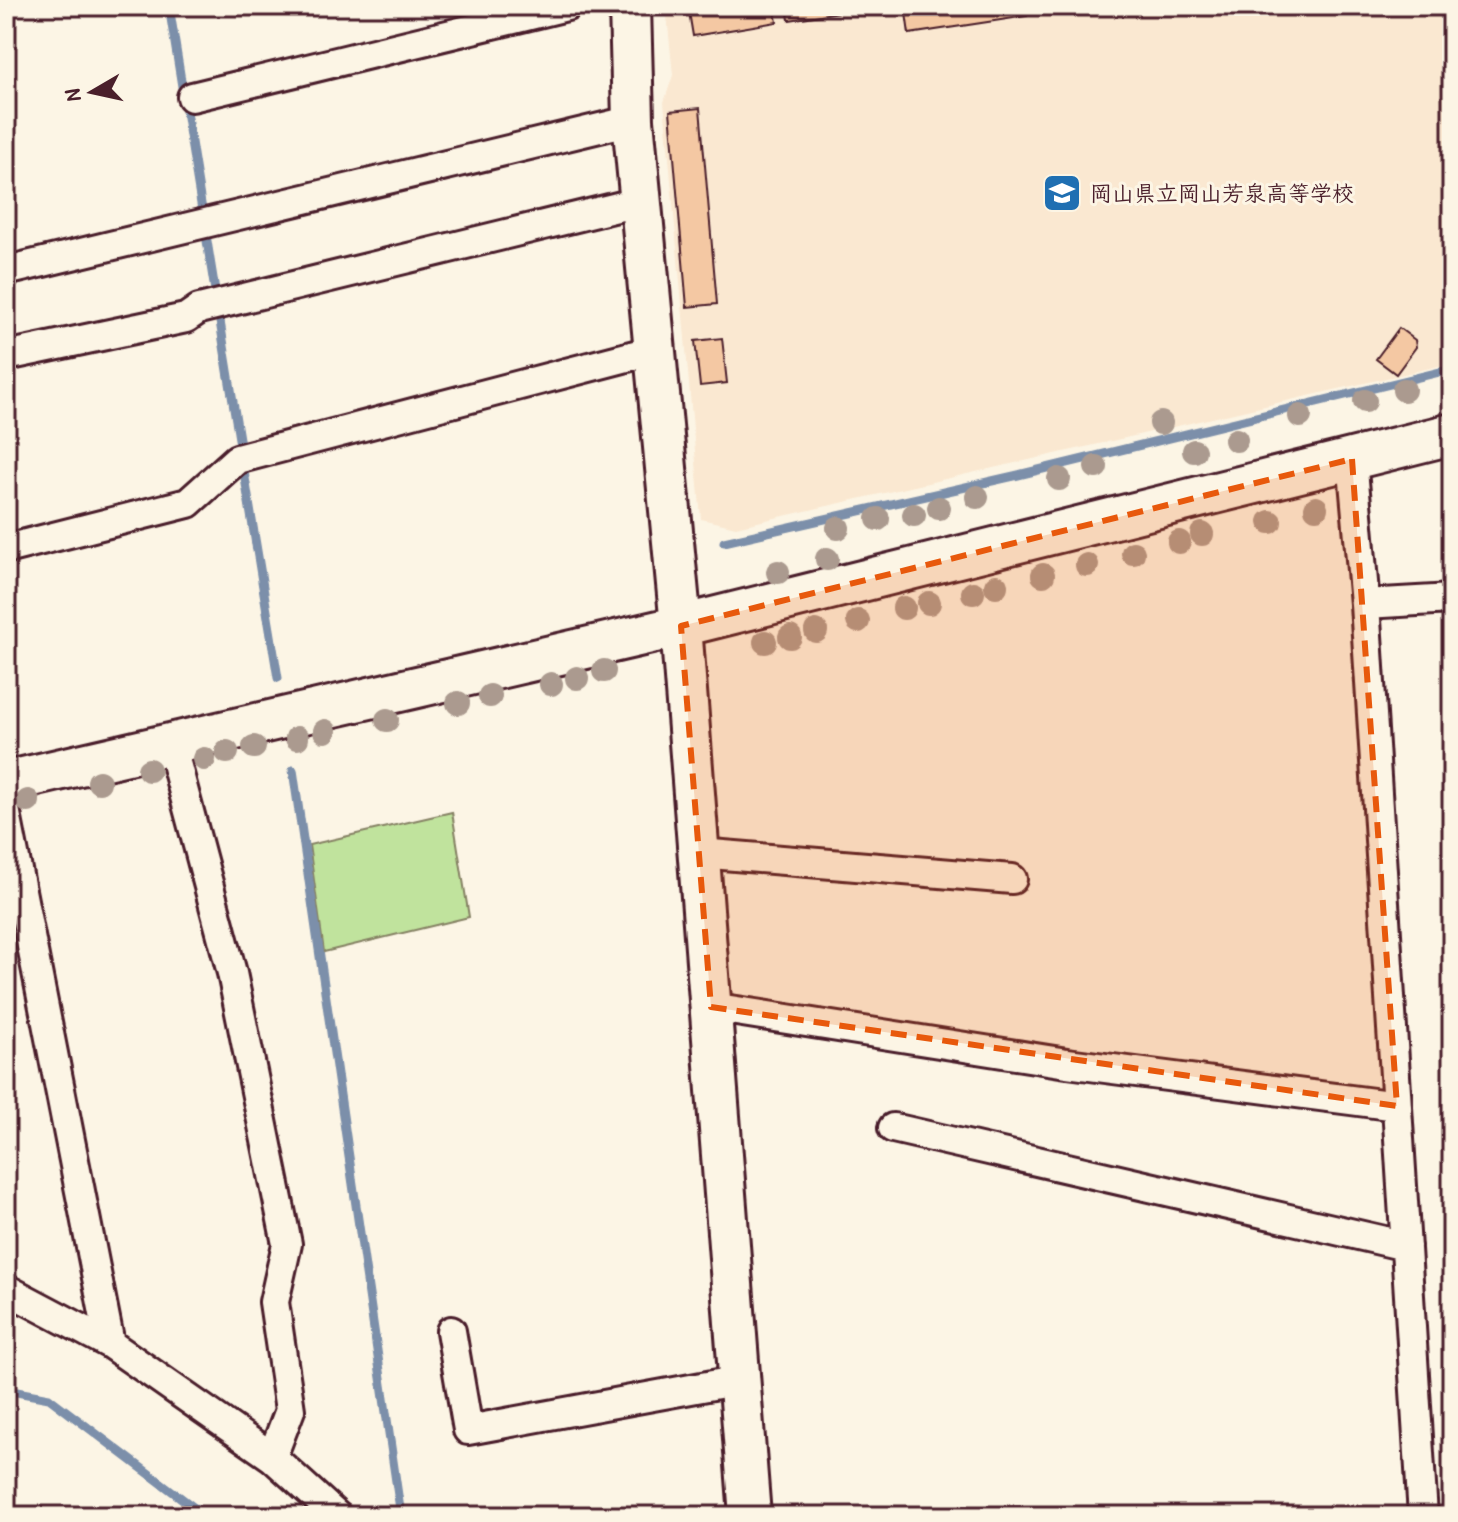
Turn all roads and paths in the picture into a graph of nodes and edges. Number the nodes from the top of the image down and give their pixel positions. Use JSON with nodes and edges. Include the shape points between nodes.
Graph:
{"nodes":[{"id":1,"x":567,"y":6,"type":"edge"},
{"id":2,"x":630,"y":6,"type":"edge"},
{"id":3,"x":192,"y":97,"type":"dead end"},
{"id":4,"x":633,"y":120,"type":"junction"},
{"id":5,"x":642,"y":201,"type":"junction"},
{"id":6,"x":6,"y":271,"type":"edge"},
{"id":7,"x":654,"y":350,"type":"junction"},
{"id":8,"x":6,"y":356,"type":"edge"},
{"id":9,"x":1452,"y":434,"type":"edge"},
{"id":10,"x":1352,"y":459,"type":"junction"},
{"id":11,"x":6,"y":549,"type":"edge"},
{"id":12,"x":1452,"y":599,"type":"edge"},
{"id":13,"x":1365,"y":604,"type":"junction"},
{"id":14,"x":681,"y":626,"type":"junction"},
{"id":15,"x":171,"y":744,"type":"junction"},
{"id":16,"x":6,"y":782,"type":"edge"},
{"id":17,"x":6,"y":814,"type":"edge"},
{"id":18,"x":699,"y":853,"type":"junction"},
{"id":19,"x":1012,"y":879,"type":"dead end"},
{"id":20,"x":711,"y":1007,"type":"junction"},
{"id":21,"x":1397,"y":1106,"type":"junction"},
{"id":22,"x":893,"y":1128,"type":"dead end"},
{"id":23,"x":1406,"y":1246,"type":"junction"},
{"id":24,"x":6,"y":1289,"type":"edge"},
{"id":25,"x":451,"y":1331,"type":"dead end"},
{"id":26,"x":110,"y":1344,"type":"junction"},
{"id":27,"x":740,"y":1380,"type":"junction"},
{"id":28,"x":272,"y":1457,"type":"junction"},
{"id":29,"x":337,"y":1516,"type":"edge"},
{"id":30,"x":750,"y":1516,"type":"edge"},
{"id":31,"x":1423,"y":1516,"type":"edge"}],
"edges":[{"from":1,"to":3,"type":"street"},
{"from":2,"to":4,"type":"street"},
{"from":4,"to":5,"type":"street"},
{"from":4,"to":6,"type":"street"},
{"from":5,"to":7,"type":"street"},
{"from":5,"to":8,"type":"street","via":[[218,305],[186,318]]},
{"from":7,"to":11,"type":"street","via":[[237,459],[188,503]]},
{"from":7,"to":14,"type":"street"},
{"from":9,"to":10,"type":"street"},
{"from":10,"to":13,"type":"street"},
{"from":10,"to":14,"type":"street"},
{"from":12,"to":13,"type":"street"},
{"from":13,"to":21,"type":"street"},
{"from":14,"to":15,"type":"street"},
{"from":14,"to":18,"type":"street"},
{"from":15,"to":16,"type":"street"},
{"from":15,"to":28,"type":"street","via":[[232,973],[287,1244],[274,1302],[290,1410]]},
{"from":17,"to":26,"type":"street"},
{"from":18,"to":19,"type":"street"},
{"from":18,"to":20,"type":"street"},
{"from":20,"to":21,"type":"street","via":[[1067,1063]]},
{"from":20,"to":27,"type":"street"},
{"from":21,"to":23,"type":"street"},
{"from":22,"to":23,"type":"street"},
{"from":23,"to":31,"type":"street"},
{"from":24,"to":26,"type":"street"},
{"from":25,"to":27,"type":"street","via":[[468,1430]]},
{"from":26,"to":28,"type":"street"},
{"from":27,"to":30,"type":"street"},
{"from":28,"to":29,"type":"street"}]}
